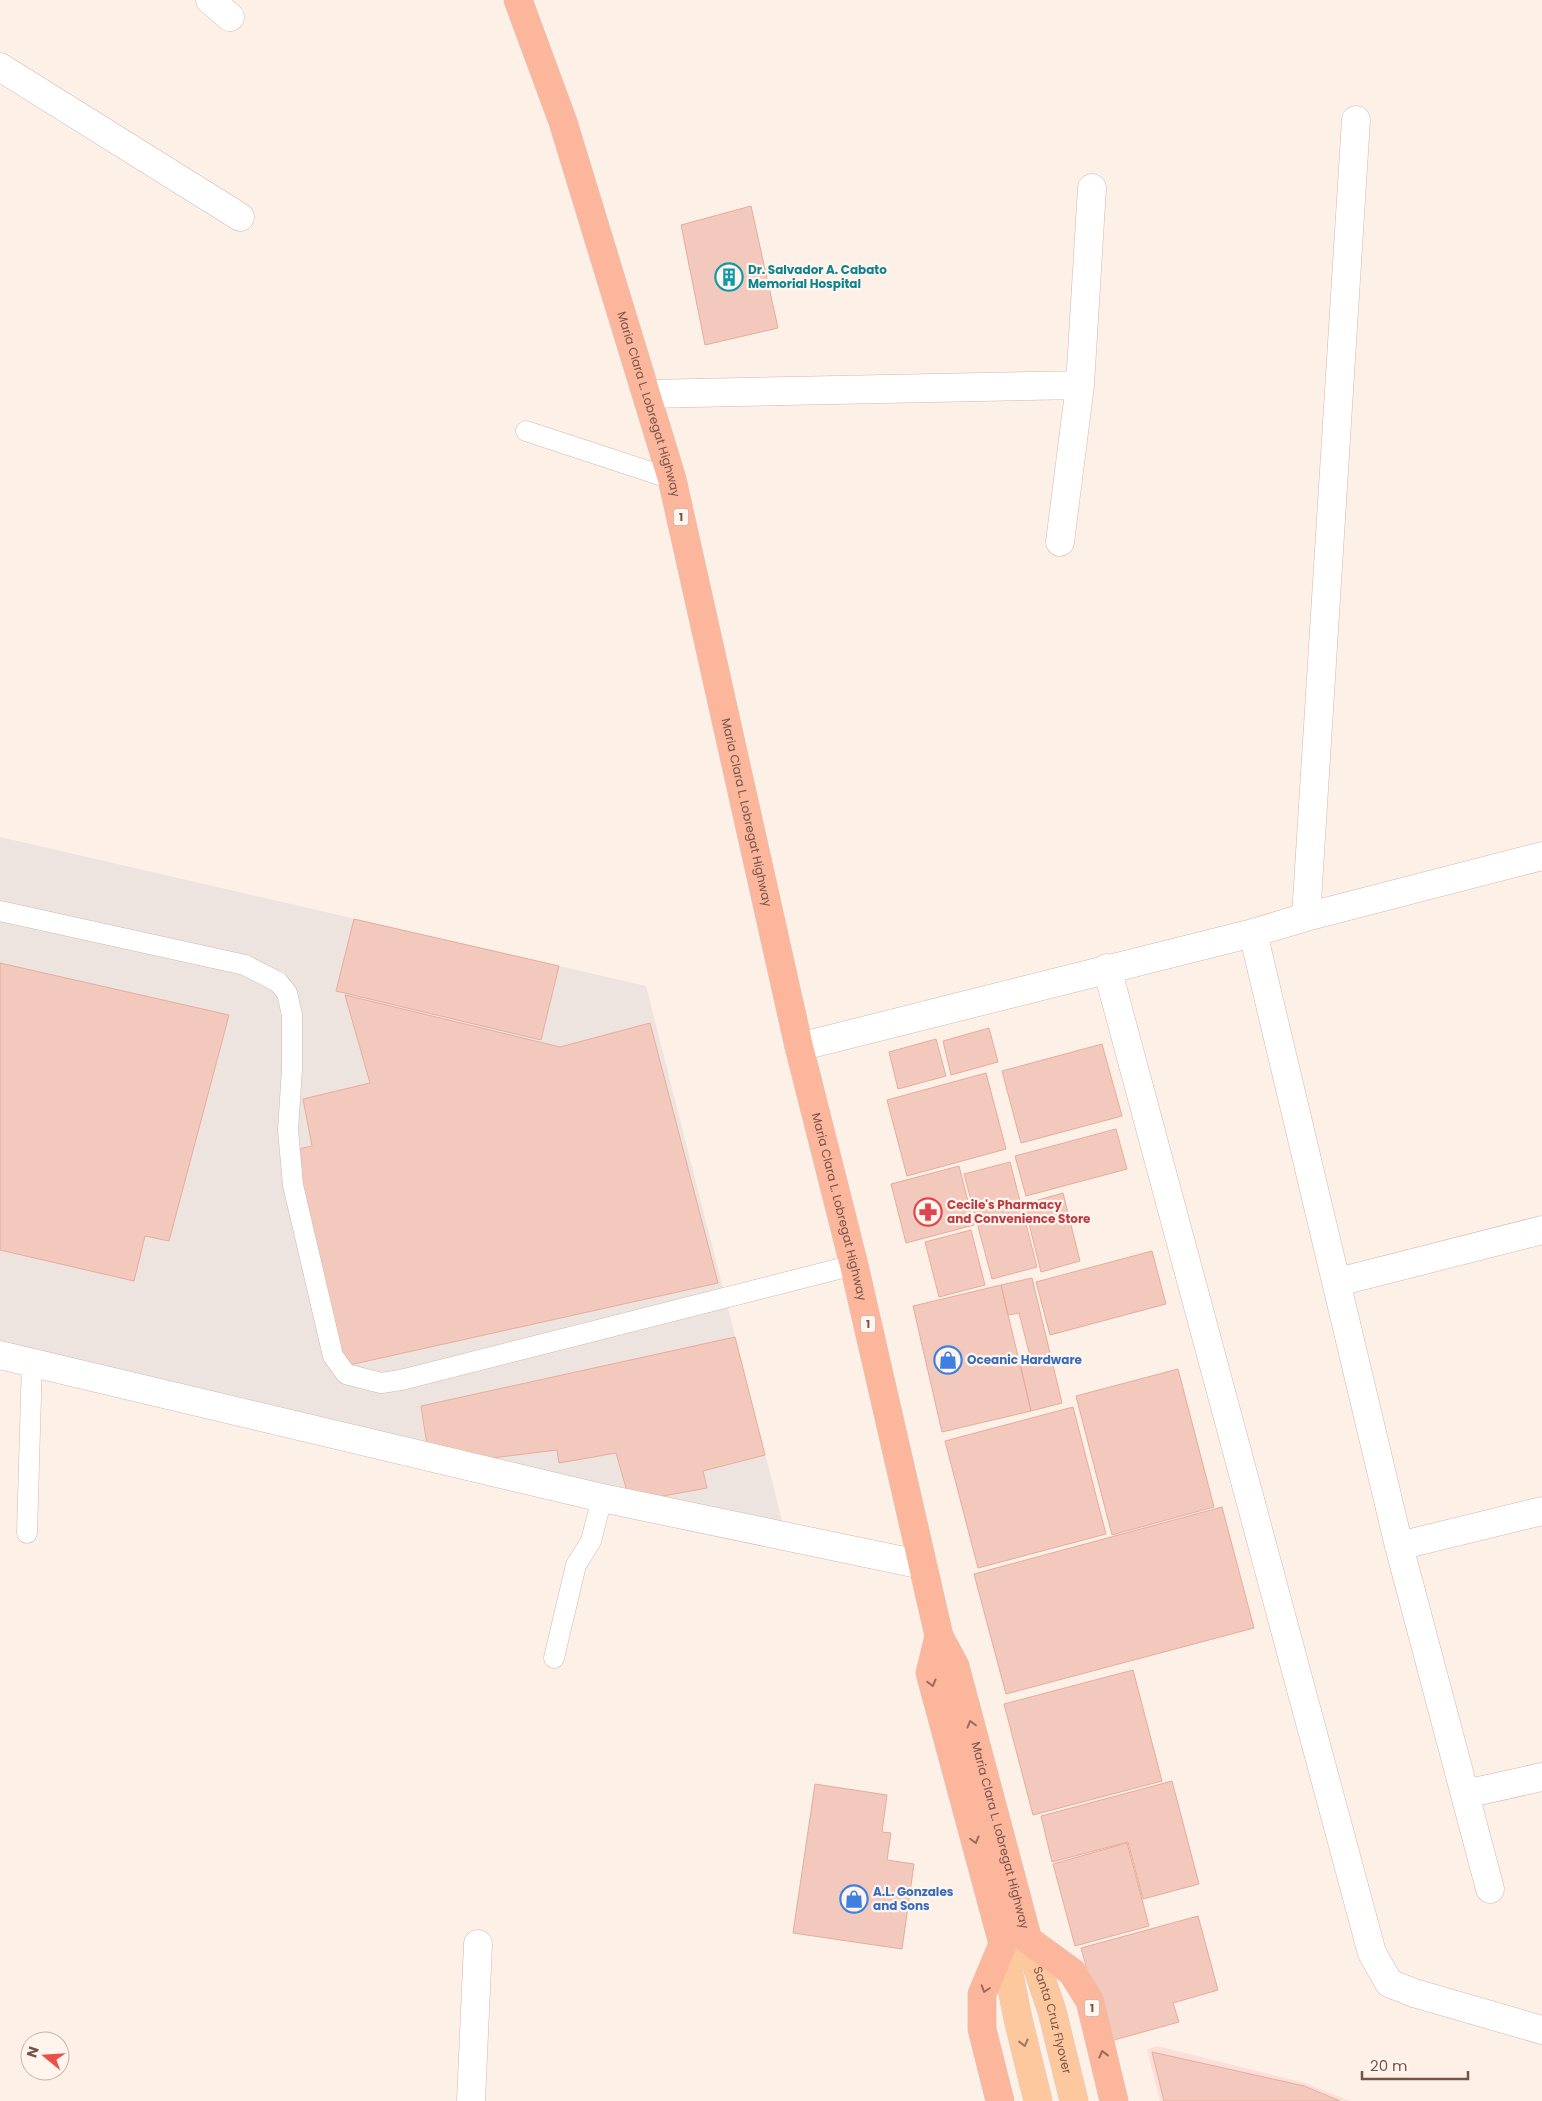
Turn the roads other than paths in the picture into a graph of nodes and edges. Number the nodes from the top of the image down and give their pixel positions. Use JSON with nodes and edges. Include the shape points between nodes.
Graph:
{"nodes":[{"id":1,"x":518,"y":0,"type":"edge"},
{"id":2,"x":0,"y":67,"type":"edge"},
{"id":3,"x":1356,"y":120,"type":"dead end"},
{"id":4,"x":1092,"y":188,"type":"dead end"},
{"id":5,"x":240,"y":217,"type":"dead end"},
{"id":6,"x":1080,"y":385,"type":"junction"},
{"id":7,"x":647,"y":394,"type":"junction"},
{"id":8,"x":526,"y":431,"type":"dead end"},
{"id":9,"x":672,"y":479,"type":"junction"},
{"id":10,"x":1060,"y":542,"type":"dead end"},
{"id":11,"x":1542,"y":856,"type":"edge"},
{"id":12,"x":0,"y":911,"type":"edge"},
{"id":13,"x":1306,"y":917,"type":"junction"},
{"id":14,"x":1253,"y":933,"type":"junction"},
{"id":15,"x":1107,"y":968,"type":"junction"},
{"id":16,"x":799,"y":1047,"type":"junction"},
{"id":17,"x":1542,"y":1230,"type":"edge"},
{"id":18,"x":854,"y":1265,"type":"junction"},
{"id":19,"x":1338,"y":1282,"type":"junction"},
{"id":20,"x":0,"y":1355,"type":"edge"},
{"id":21,"x":32,"y":1362,"type":"junction"},
{"id":22,"x":602,"y":1498,"type":"junction"},
{"id":23,"x":1542,"y":1512,"type":"edge"},
{"id":24,"x":27,"y":1533,"type":"dead end"},
{"id":25,"x":1399,"y":1546,"type":"junction"},
{"id":26,"x":923,"y":1565,"type":"junction"},
{"id":27,"x":554,"y":1658,"type":"dead end"},
{"id":28,"x":1542,"y":1778,"type":"edge"},
{"id":29,"x":1465,"y":1794,"type":"junction"},
{"id":30,"x":1490,"y":1888,"type":"dead end"},
{"id":31,"x":1016,"y":1942,"type":"junction"},
{"id":32,"x":478,"y":1944,"type":"dead end"},
{"id":33,"x":1542,"y":2030,"type":"edge"},
{"id":34,"x":471,"y":2101,"type":"edge"},
{"id":35,"x":1000,"y":2101,"type":"edge"},
{"id":36,"x":1038,"y":2101,"type":"edge"},
{"id":37,"x":1074,"y":2101,"type":"edge"},
{"id":38,"x":1114,"y":2101,"type":"edge"}],
"edges":[{"from":1,"to":7,"type":"highway","name":"Maria Clara L. Lobregat Highway","number":"1","via":[[563,122]]},
{"from":2,"to":5,"type":"street"},
{"from":3,"to":13,"type":"street"},
{"from":4,"to":6,"type":"street"},
{"from":6,"to":7,"type":"street"},
{"from":6,"to":10,"type":"street"},
{"from":7,"to":9,"type":"highway","name":"Maria Clara L. Lobregat Highway","number":"1"},
{"from":8,"to":9,"type":"lane"},
{"from":9,"to":16,"type":"highway","name":"Maria Clara L. Lobregat Highway","number":"1"},
{"from":11,"to":13,"type":"street"},
{"from":12,"to":18,"type":"lane","via":[[245,965],[278,982],[287,993],[292,1015],[288,1130],[293,1185],[333,1356],[346,1374],[381,1383],[402,1380]]},
{"from":13,"to":14,"type":"street"},
{"from":14,"to":15,"type":"street"},
{"from":14,"to":19,"type":"street"},
{"from":15,"to":16,"type":"street"},
{"from":15,"to":33,"type":"street","via":[[1372,1953],[1389,1983]]},
{"from":16,"to":18,"type":"highway","name":"Maria Clara L. Lobregat Highway","number":"1"},
{"from":17,"to":19,"type":"street"},
{"from":18,"to":26,"type":"highway","name":"Maria Clara L. Lobregat Highway","number":"1"},
{"from":19,"to":25,"type":"street"},
{"from":20,"to":21,"type":"street"},
{"from":21,"to":22,"type":"street"},
{"from":21,"to":24,"type":"lane"},
{"from":22,"to":26,"type":"street"},
{"from":22,"to":27,"type":"lane","via":[[592,1541],[576,1565]]},
{"from":23,"to":25,"type":"street"},
{"from":25,"to":29,"type":"street"},
{"from":26,"to":31,"type":"highway","name":"Maria Clara L. Lobregat Highway","number":"1","via":[[938,1636],[955,1666]]},
{"from":28,"to":29,"type":"street"},
{"from":29,"to":30,"type":"street"},
{"from":31,"to":35,"type":"highway","one_way":true,"via":[[982,1994],[982,2029]]},
{"from":31,"to":36,"type":"main road","one_way":true,"via":[[1018,2019]]},
{"from":31,"to":37,"type":"main road","name":"Santa Cruz Flyover","via":[[1052,2011]]},
{"from":38,"to":31,"type":"highway","name":"Maria Clara L. Lobregat Highway","number":"1","one_way":true,"via":[[1090,2001],[1072,1972]]},
{"from":32,"to":34,"type":"street"}]}
